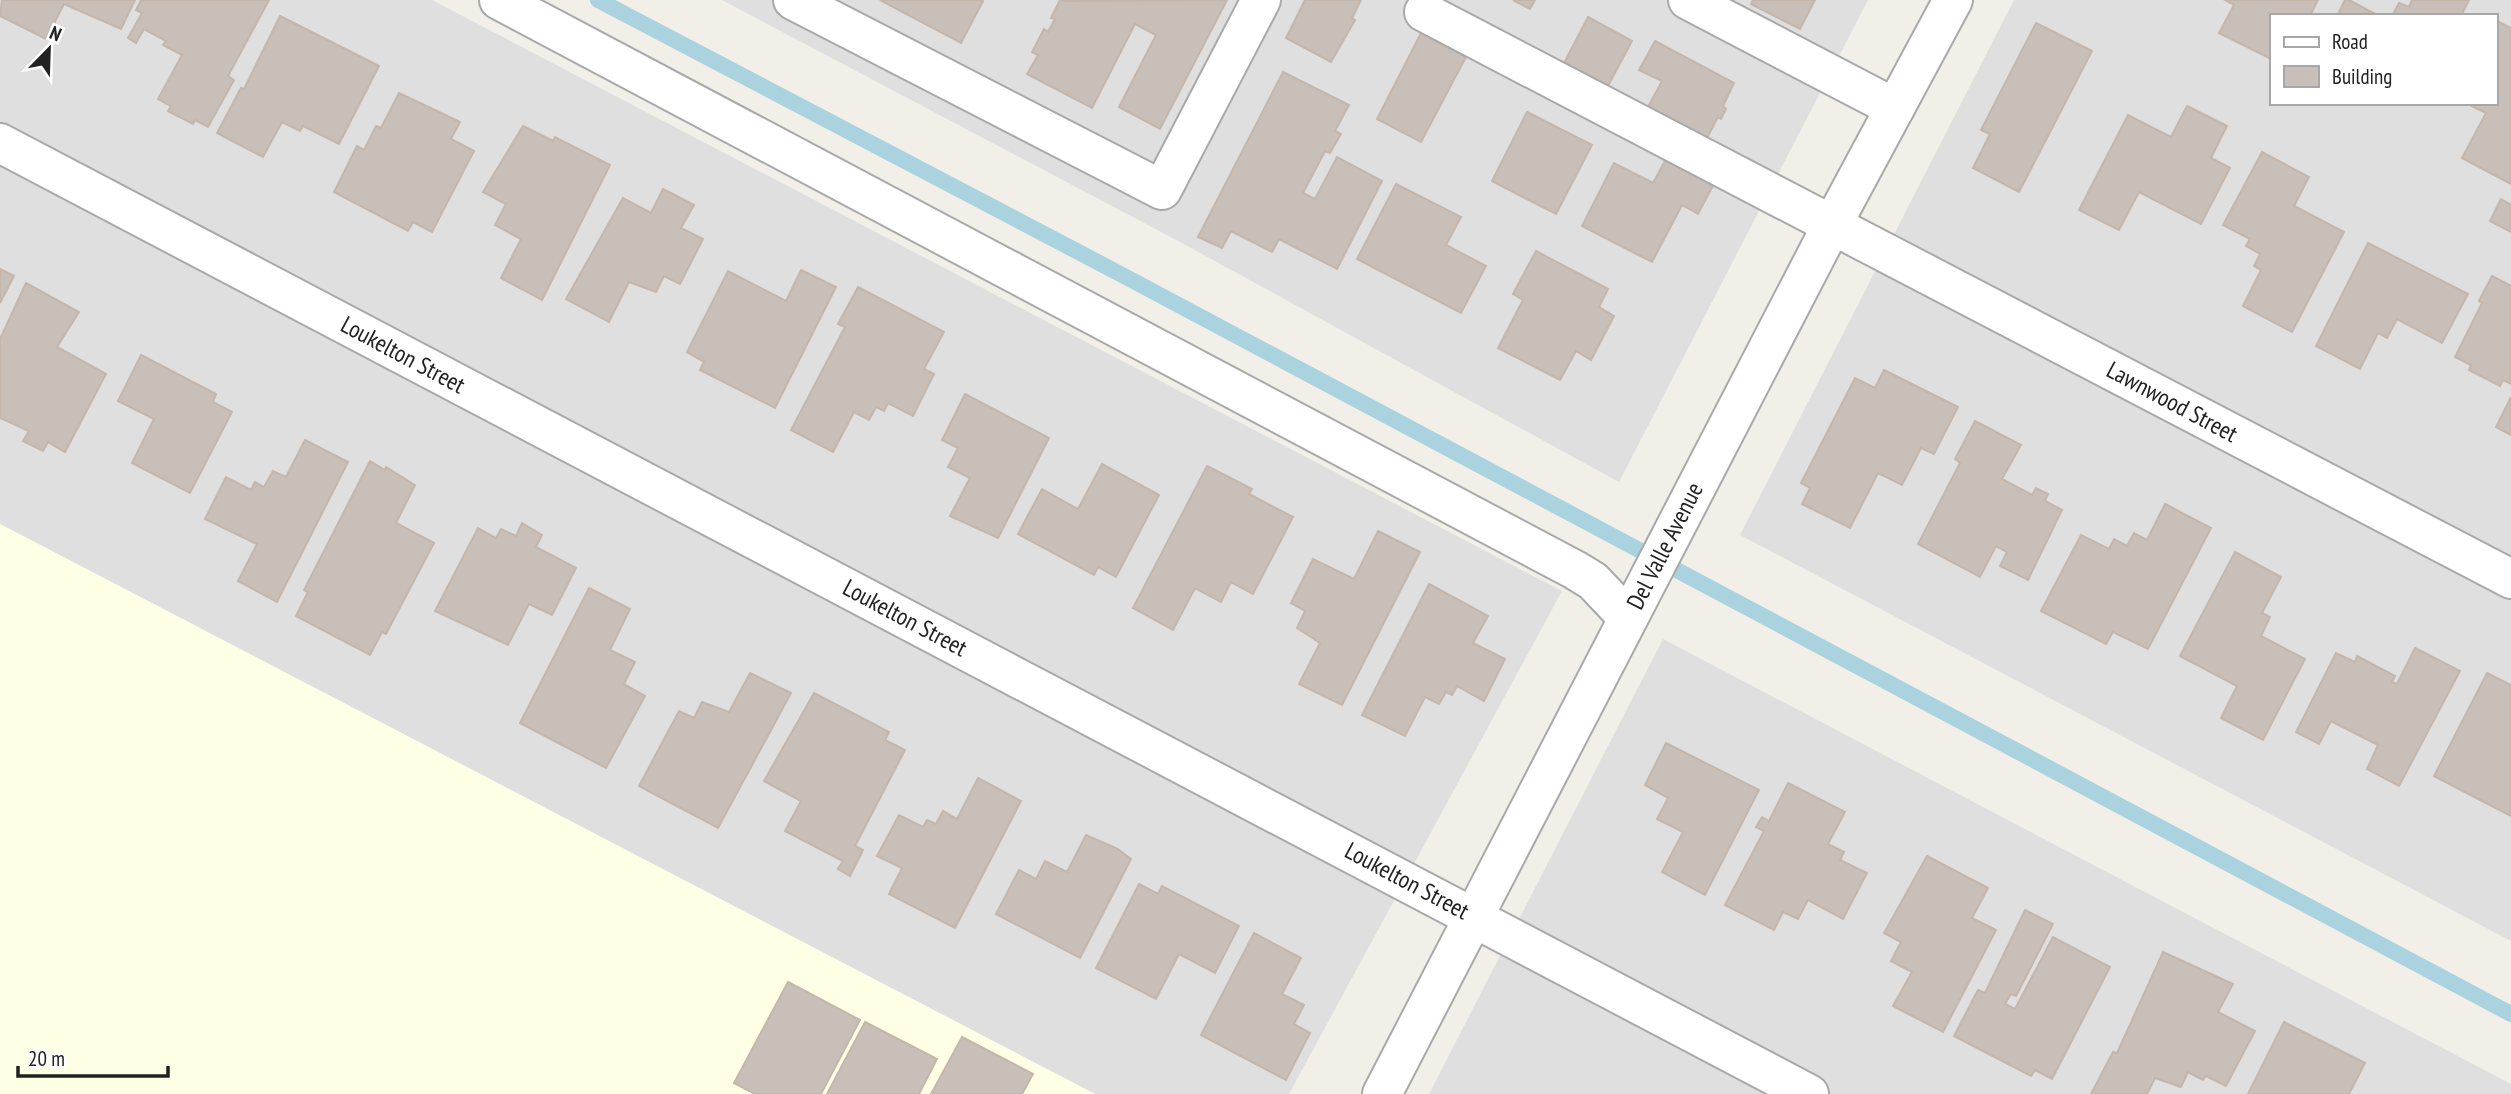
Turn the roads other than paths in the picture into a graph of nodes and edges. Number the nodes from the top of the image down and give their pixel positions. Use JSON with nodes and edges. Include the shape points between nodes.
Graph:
{"nodes":[{"id":1,"x":499,"y":0,"type":"edge"},
{"id":2,"x":793,"y":0,"type":"edge"},
{"id":3,"x":1261,"y":0,"type":"edge"},
{"id":4,"x":1688,"y":0,"type":"edge"},
{"id":5,"x":1952,"y":0,"type":"edge"},
{"id":6,"x":1424,"y":12,"type":"dead end"},
{"id":7,"x":1895,"y":108,"type":"junction"},
{"id":8,"x":0,"y":143,"type":"edge"},
{"id":9,"x":1832,"y":225,"type":"junction"},
{"id":10,"x":2511,"y":579,"type":"edge"},
{"id":11,"x":1634,"y":606,"type":"junction"},
{"id":12,"x":1473,"y":916,"type":"junction"},
{"id":13,"x":1382,"y":1094,"type":"edge"},
{"id":14,"x":1809,"y":1094,"type":"edge"}],
"edges":[{"from":1,"to":11,"type":"street","via":[[1575,570]]},
{"from":2,"to":3,"type":"street","via":[[1162,190]]},
{"from":4,"to":7,"type":"street"},
{"from":5,"to":7,"type":"street","name":"Del Valle Avenue"},
{"from":6,"to":9,"type":"street","name":"Lawnwood Street"},
{"from":7,"to":9,"type":"street","name":"Del Valle Avenue"},
{"from":8,"to":12,"type":"street","name":"Loukelton Street"},
{"from":9,"to":10,"type":"street","name":"Lawnwood Street"},
{"from":9,"to":11,"type":"street","name":"Del Valle Avenue"},
{"from":11,"to":12,"type":"street","name":"Del Valle Avenue"},
{"from":12,"to":13,"type":"street","name":"Del Valle Avenue"},
{"from":12,"to":14,"type":"street","name":"Loukelton Street"}]}
